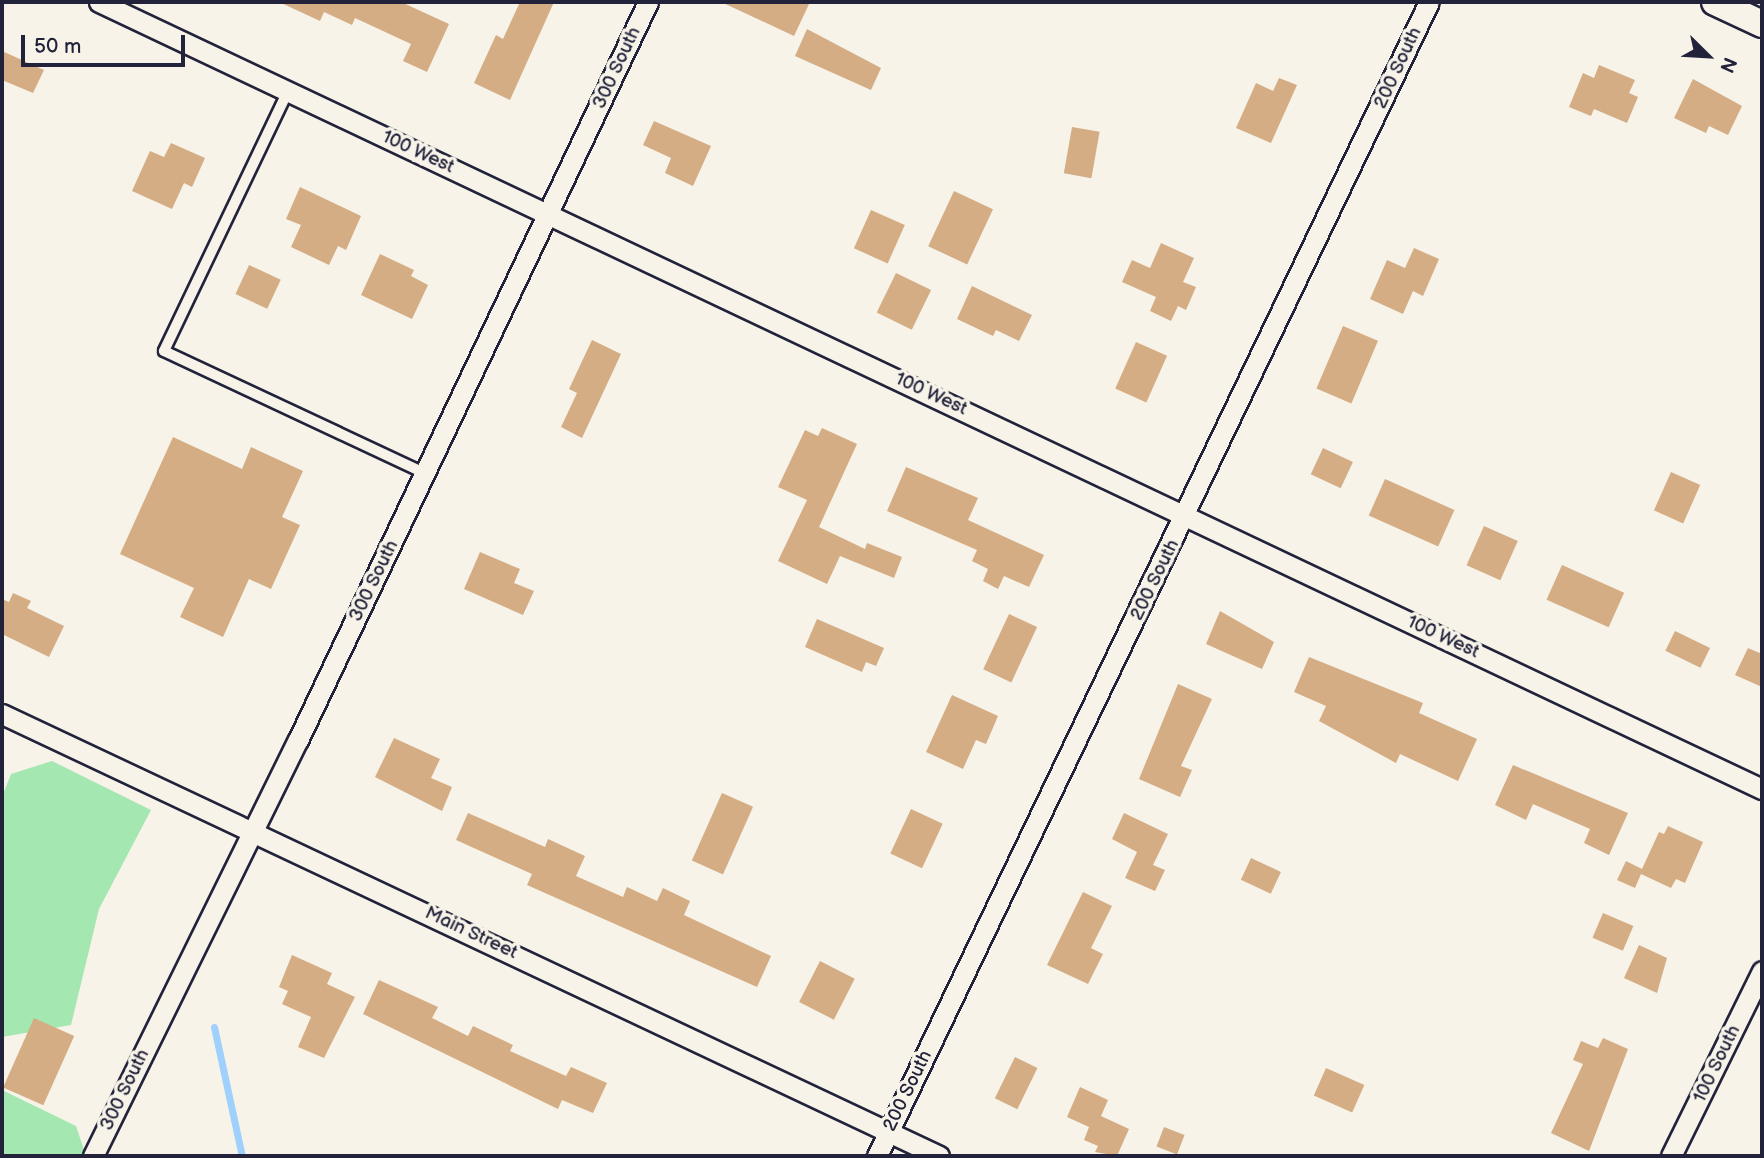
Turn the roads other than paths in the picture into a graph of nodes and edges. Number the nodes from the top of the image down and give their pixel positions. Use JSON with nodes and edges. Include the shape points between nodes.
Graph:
{"nodes":[{"id":1,"x":99,"y":2,"type":"edge"},
{"id":2,"x":648,"y":2,"type":"edge"},
{"id":3,"x":1429,"y":2,"type":"edge"},
{"id":4,"x":1715,"y":2,"type":"edge"},
{"id":5,"x":1762,"y":24,"type":"edge"},
{"id":6,"x":288,"y":92,"type":"junction"},
{"id":7,"x":550,"y":212,"type":"junction"},
{"id":8,"x":426,"y":474,"type":"junction"},
{"id":9,"x":1186,"y":515,"type":"junction"},
{"id":10,"x":2,"y":714,"type":"edge"},
{"id":11,"x":1762,"y":789,"type":"edge"},
{"id":12,"x":255,"y":829,"type":"junction"},
{"id":13,"x":1762,"y":971,"type":"edge"},
{"id":14,"x":888,"y":1132,"type":"junction"},
{"id":15,"x":93,"y":1156,"type":"edge"},
{"id":16,"x":877,"y":1156,"type":"edge"},
{"id":17,"x":939,"y":1156,"type":"edge"},
{"id":18,"x":1671,"y":1156,"type":"edge"}],
"edges":[{"from":1,"to":6,"type":"street","name":"100 West"},
{"from":2,"to":7,"type":"street","name":"300 South"},
{"from":3,"to":9,"type":"street","name":"200 South"},
{"from":4,"to":5,"type":"street"},
{"from":6,"to":7,"type":"street","name":"100 West"},
{"from":6,"to":8,"type":"lane","via":[[164,351]]},
{"from":7,"to":8,"type":"street","name":"300 South"},
{"from":7,"to":9,"type":"street","name":"100 West"},
{"from":8,"to":12,"type":"street","name":"300 South"},
{"from":9,"to":11,"type":"street","name":"100 West"},
{"from":9,"to":14,"type":"street","name":"200 South"},
{"from":10,"to":12,"type":"street","name":"Main Street"},
{"from":12,"to":14,"type":"street","name":"Main Street"},
{"from":12,"to":15,"type":"street","name":"300 South"},
{"from":13,"to":18,"type":"street","name":"100 South"},
{"from":14,"to":16,"type":"street","name":"200 South"},
{"from":14,"to":17,"type":"street","name":"Main Street"}]}
